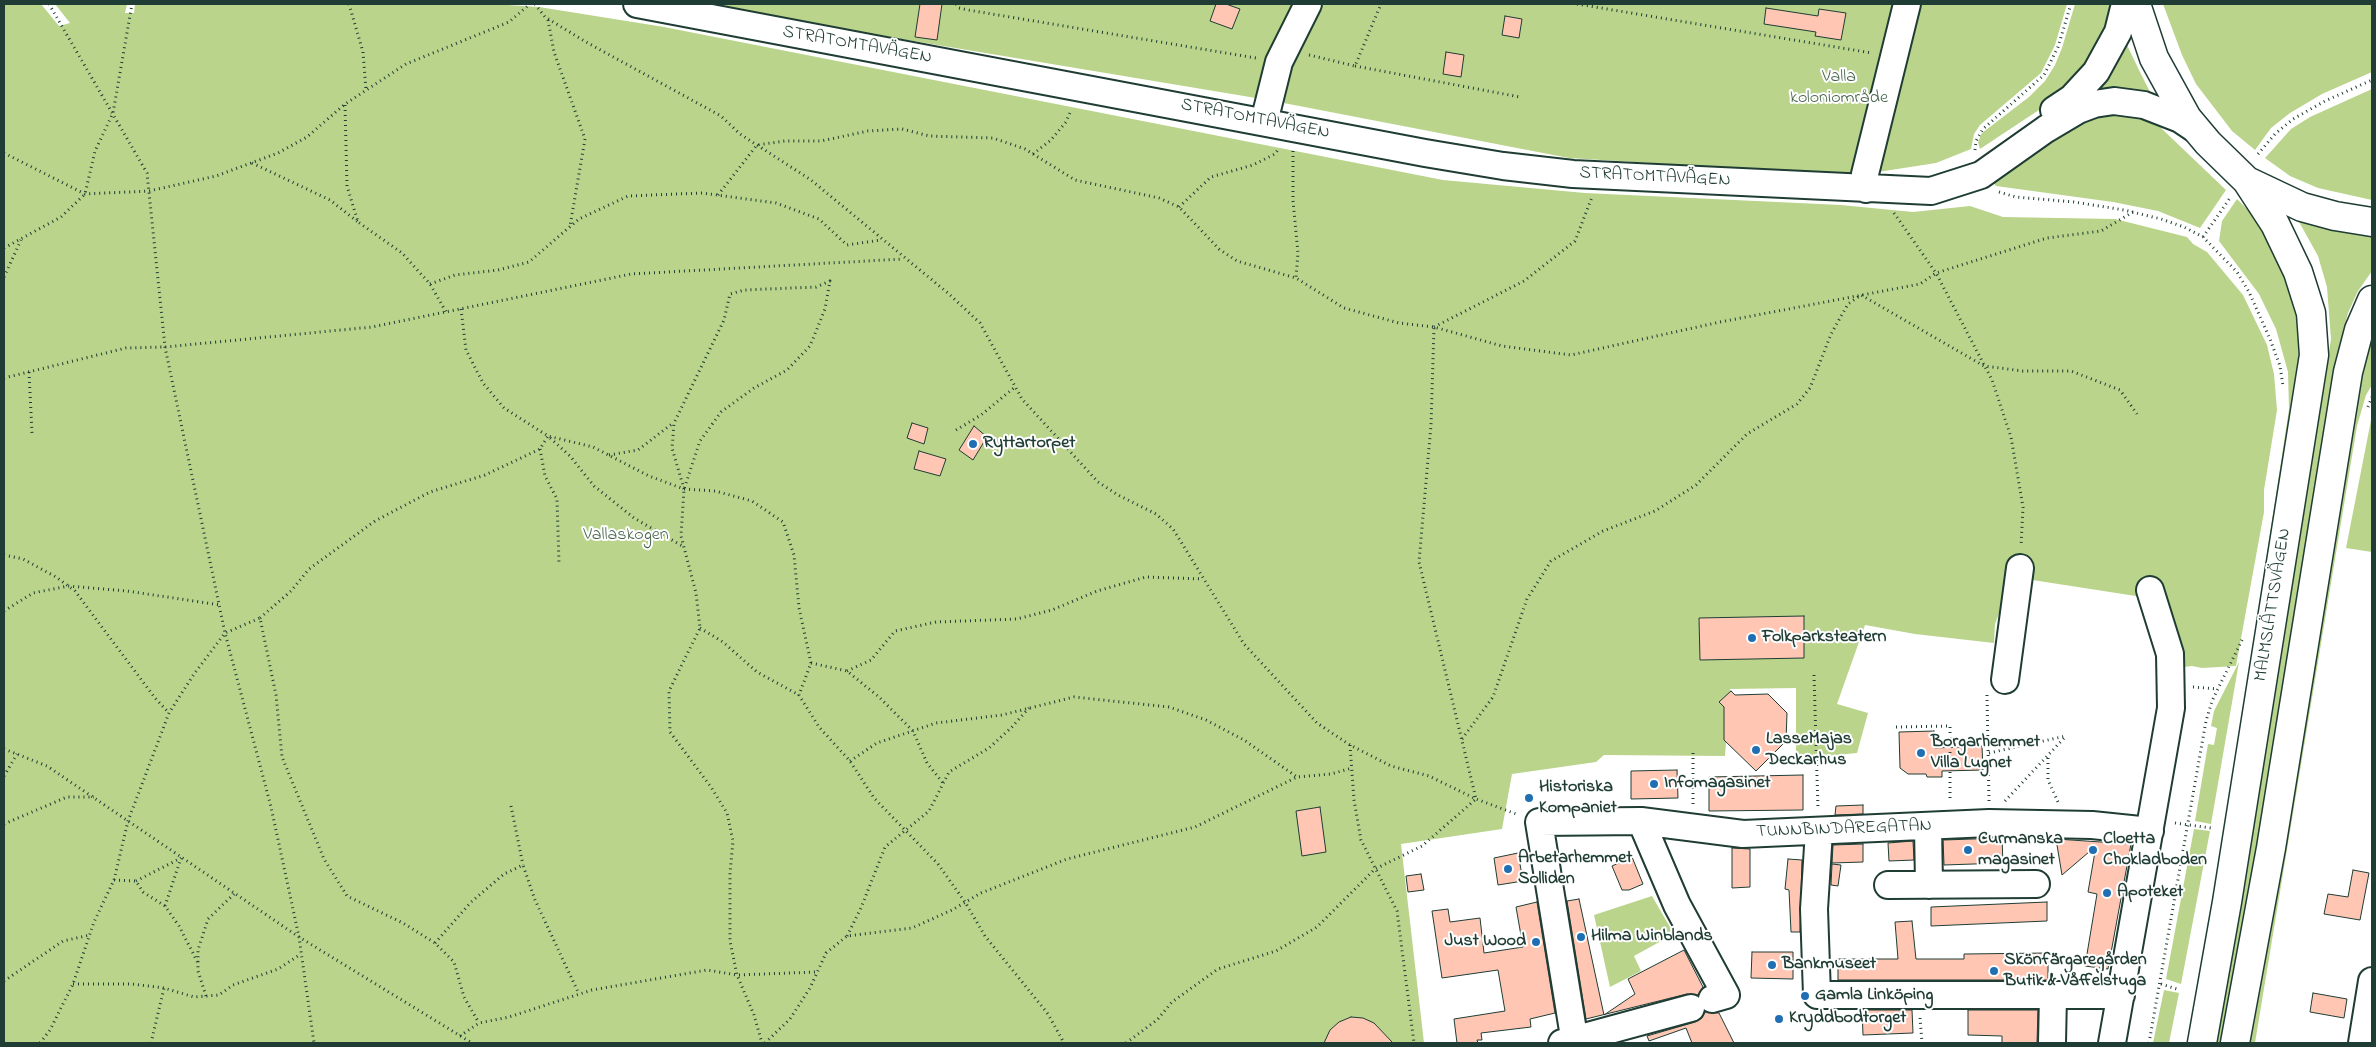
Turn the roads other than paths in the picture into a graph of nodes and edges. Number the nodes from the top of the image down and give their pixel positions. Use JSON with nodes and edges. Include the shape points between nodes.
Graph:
{"nodes":[{"id":1,"x":637,"y":4,"type":"edge"},
{"id":2,"x":1308,"y":4,"type":"edge"},
{"id":3,"x":1907,"y":4,"type":"edge"},
{"id":4,"x":2125,"y":4,"type":"edge"},
{"id":5,"x":2136,"y":4,"type":"edge"},
{"id":6,"x":1264,"y":122,"type":"junction"},
{"id":7,"x":2195,"y":129,"type":"junction"},
{"id":8,"x":2239,"y":188,"type":"junction"},
{"id":9,"x":1873,"y":189,"type":"junction"},
{"id":10,"x":2372,"y":222,"type":"edge"},
{"id":11,"x":2372,"y":300,"type":"edge"},
{"id":12,"x":2020,"y":568,"type":"road end"},
{"id":13,"x":2150,"y":590,"type":"dead end"},
{"id":14,"x":1996,"y":684,"type":"road end"},
{"id":15,"x":1641,"y":822,"type":"junction"},
{"id":16,"x":2151,"y":825,"type":"junction"},
{"id":17,"x":1939,"y":826,"type":"junction"},
{"id":18,"x":1819,"y":831,"type":"junction"},
{"id":19,"x":2036,"y":884,"type":"dead end"},
{"id":20,"x":1888,"y":885,"type":"dead end"},
{"id":21,"x":1929,"y":885,"type":"junction"},
{"id":22,"x":2372,"y":981,"type":"edge"},
{"id":23,"x":2053,"y":995,"type":"junction"},
{"id":24,"x":2121,"y":995,"type":"junction"},
{"id":25,"x":1570,"y":1042,"type":"edge"},
{"id":26,"x":2052,"y":1043,"type":"edge"},
{"id":27,"x":2112,"y":1043,"type":"edge"},
{"id":28,"x":2202,"y":1043,"type":"edge"},
{"id":29,"x":2235,"y":1043,"type":"edge"},
{"id":30,"x":2362,"y":1043,"type":"edge"}],
"edges":[{"from":1,"to":6,"type":"street","name":"STRATOMTAVÄGEN"},
{"from":2,"to":6,"type":"street","via":[[1282,55]]},
{"from":3,"to":9,"type":"street","via":[[1865,174]]},
{"from":4,"to":9,"type":"street","name":"STRATOMTAVÄGEN","via":[[2118,32],[2108,53],[2072,98],[1975,160],[1938,175]]},
{"from":5,"to":7,"type":"main road","via":[[2154,58]]},
{"from":6,"to":9,"type":"street","name":"STRATOMTAVÄGEN","via":[[1503,166],[1601,176]]},
{"from":7,"to":8,"type":"main road"},
{"from":7,"to":9,"type":"street","name":"STRATOMTAVÄGEN","via":[[2165,112],[2114,100],[2078,110],[1981,175],[1931,191]]},
{"from":8,"to":10,"type":"main road","via":[[2335,216]]},
{"from":8,"to":28,"type":"main road","name":"MALMSLÄTTSVÄGEN","via":[[2275,224],[2298,272],[2311,313],[2314,356]]},
{"from":11,"to":29,"type":"main road","name":"MALMSLÄTTSVÄGEN","via":[[2359,330],[2348,372],[2272,839]]},
{"from":12,"to":14,"type":"street"},
{"from":13,"to":16,"type":"street","via":[[2170,654],[2171,708]]},
{"from":15,"to":18,"type":"street","name":"TUNNBINDAREGATAN","via":[[1743,834]]},
{"from":15,"to":25,"type":"street","name":"TUNNBINDAREGATAN","via":[[1538,822]]},
{"from":15,"to":25,"type":"street","via":[[1677,905],[1709,1001]]},
{"from":16,"to":17,"type":"street","name":"TUNNBINDAREGATAN","via":[[1989,823]]},
{"from":16,"to":24,"type":"street"},
{"from":17,"to":18,"type":"street","name":"TUNNBINDAREGATAN"},
{"from":17,"to":21,"type":"street"},
{"from":18,"to":23,"type":"street","via":[[1814,909],[1817,995]]},
{"from":19,"to":21,"type":"street"},
{"from":20,"to":21,"type":"street"},
{"from":22,"to":30,"type":"street"},
{"from":23,"to":24,"type":"street"},
{"from":23,"to":26,"type":"street"},
{"from":24,"to":27,"type":"street"}]}
